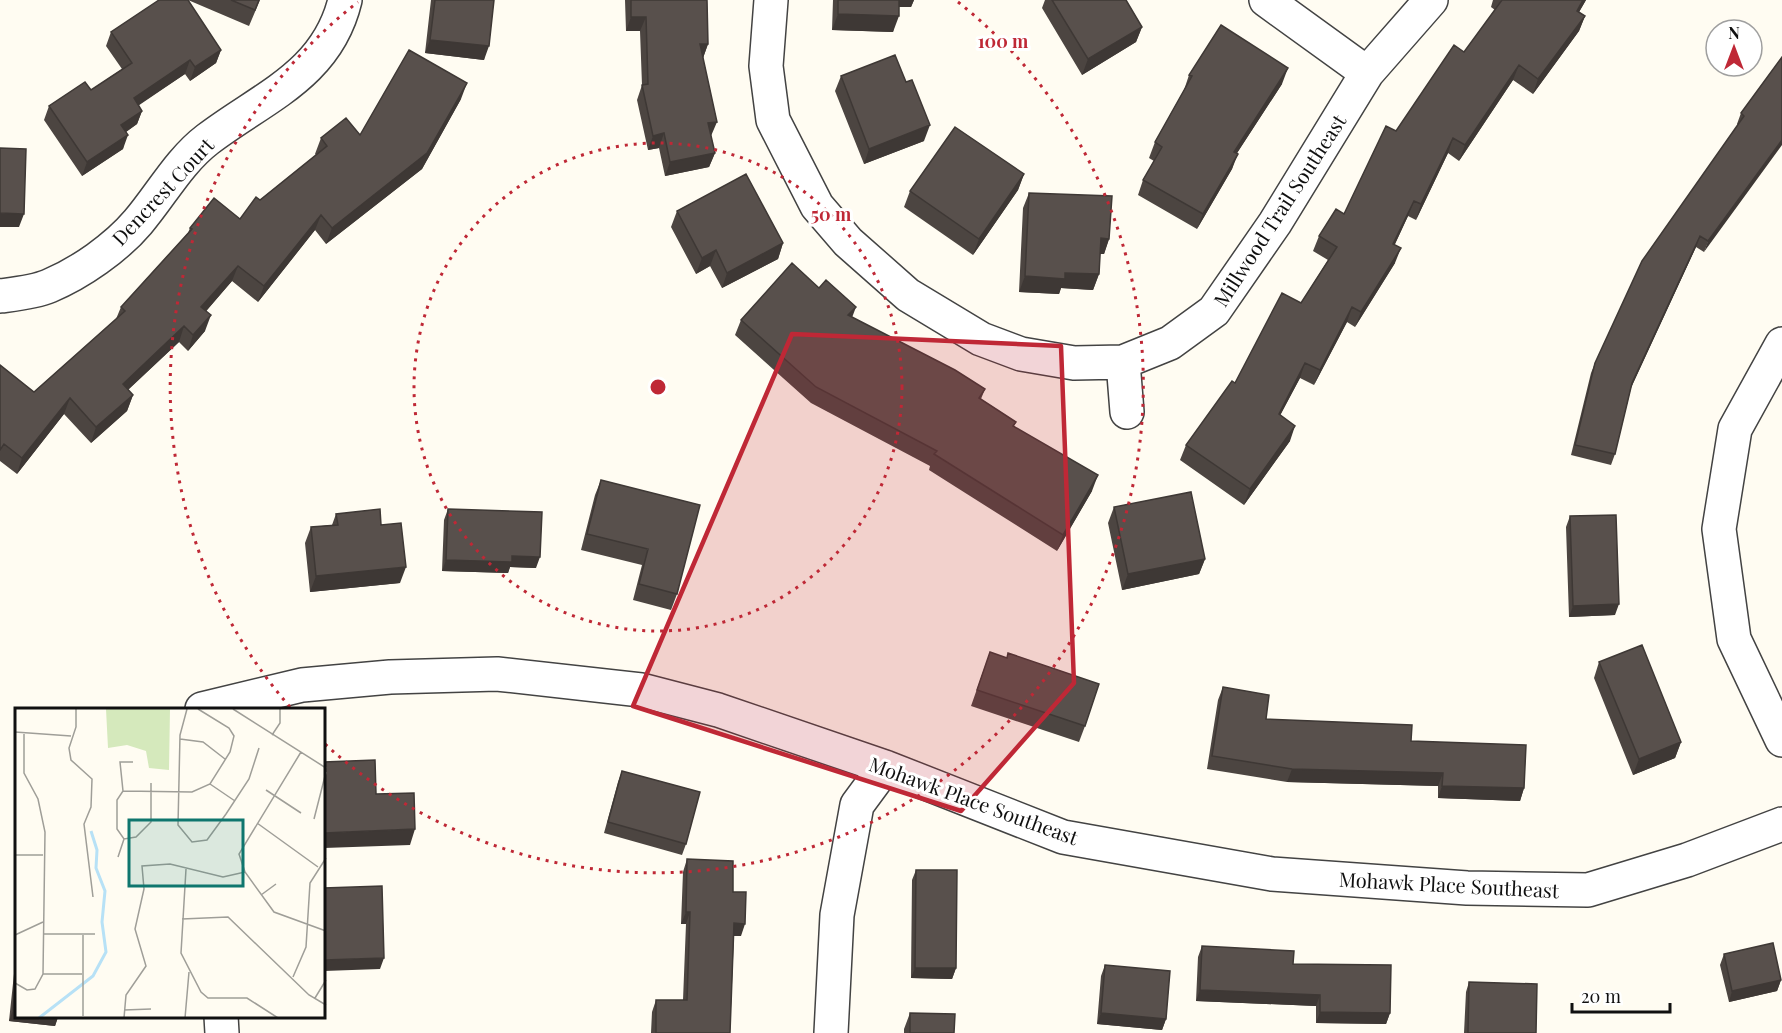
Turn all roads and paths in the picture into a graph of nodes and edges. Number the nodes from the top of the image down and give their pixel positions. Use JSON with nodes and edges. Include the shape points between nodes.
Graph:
{"nodes":[{"id":1,"x":345,"y":0,"type":"edge"},
{"id":2,"x":771,"y":0,"type":"edge"},
{"id":3,"x":1266,"y":0,"type":"edge"},
{"id":4,"x":1431,"y":0,"type":"edge"},
{"id":5,"x":1367,"y":73,"type":"junction"},
{"id":6,"x":0,"y":296,"type":"edge"},
{"id":7,"x":1782,"y":344,"type":"edge"},
{"id":8,"x":1123,"y":362,"type":"junction"},
{"id":9,"x":1127,"y":412,"type":"dead end"},
{"id":10,"x":206,"y":708,"type":"edge"},
{"id":11,"x":1782,"y":740,"type":"edge"},
{"id":12,"x":885,"y":767,"type":"junction"},
{"id":13,"x":1782,"y":824,"type":"edge"},
{"id":14,"x":221,"y":1018,"type":"edge"},
{"id":15,"x":222,"y":1033,"type":"edge"},
{"id":16,"x":831,"y":1033,"type":"edge"}],
"edges":[{"from":1,"to":6,"type":"street","name":"Dencrest Court","via":[[340,21],[320,54],[294,81],[207,140],[166,183],[137,224],[96,260],[49,286]]},
{"from":2,"to":8,"type":"street","name":"Millwood Trail Southeast","via":[[766,66],[773,120],[817,206],[848,242],[908,295],[981,339],[1021,354],[1074,363]]},
{"from":3,"to":5,"type":"street"},
{"from":4,"to":5,"type":"street","name":"Millwood Trail Southeast"},
{"from":5,"to":8,"type":"street","name":"Millwood Trail Southeast","via":[[1275,224],[1214,310],[1170,344]]},
{"from":7,"to":11,"type":"street","via":[[1735,429],[1719,529],[1734,639]]},
{"from":8,"to":9,"type":"street"},
{"from":10,"to":12,"type":"street","name":"Mohawk Place Southeast","via":[[302,685],[390,677],[497,674],[641,690],[718,710]]},
{"from":12,"to":13,"type":"street","name":"Mohawk Place Southeast","via":[[1063,837],[1272,874],[1467,888],[1588,890],[1688,861]]},
{"from":12,"to":16,"type":"street","via":[[857,805],[837,915]]},
{"from":14,"to":15,"type":"street"}]}
